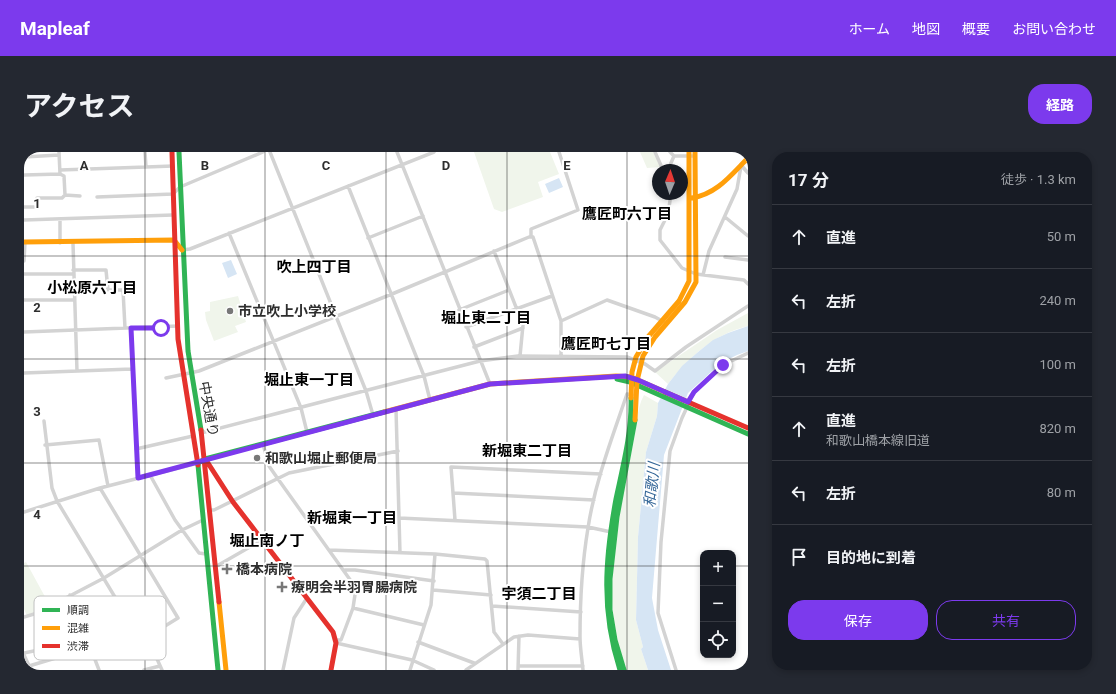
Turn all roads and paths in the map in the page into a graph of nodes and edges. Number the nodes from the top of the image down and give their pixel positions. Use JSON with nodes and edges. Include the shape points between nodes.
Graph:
{"nodes":[{"id":1,"x":146,"y":152,"type":"edge"},
{"id":2,"x":172,"y":152,"type":"edge"},
{"id":3,"x":179,"y":152,"type":"edge"},
{"id":4,"x":263,"y":152,"type":"edge"},
{"id":5,"x":270,"y":152,"type":"edge"},
{"id":6,"x":397,"y":152,"type":"edge"},
{"id":7,"x":434,"y":152,"type":"edge"},
{"id":8,"x":559,"y":152,"type":"edge"},
{"id":9,"x":655,"y":152,"type":"edge"},
{"id":10,"x":670,"y":152,"type":"edge"},
{"id":11,"x":59,"y":153,"type":"edge"},
{"id":12,"x":689,"y":154,"type":"edge"},
{"id":13,"x":695,"y":154,"type":"edge"},
{"id":14,"x":674,"y":156,"type":"junction"},
{"id":15,"x":24,"y":157,"type":"edge"},
{"id":16,"x":748,"y":158,"type":"edge"},
{"id":17,"x":660,"y":164,"type":"edge"},
{"id":18,"x":671,"y":164,"type":"edge"},
{"id":19,"x":741,"y":164,"type":"junction"},
{"id":20,"x":402,"y":165,"type":"junction"},
{"id":21,"x":146,"y":166,"type":"junction"},
{"id":22,"x":173,"y":166,"type":"junction"},
{"id":23,"x":60,"y":170,"type":"junction"},
{"id":24,"x":748,"y":173,"type":"edge"},
{"id":25,"x":60,"y":174,"type":"junction"},
{"id":26,"x":24,"y":175,"type":"edge"},
{"id":27,"x":348,"y":186,"type":"junction"},
{"id":28,"x":180,"y":187,"type":"junction"},
{"id":29,"x":173,"y":194,"type":"junction"},
{"id":30,"x":65,"y":195,"type":"junction"},
{"id":31,"x":80,"y":196,"type":"dead end"},
{"id":32,"x":97,"y":197,"type":"dead end"},
{"id":33,"x":37,"y":198,"type":"dead end"},
{"id":34,"x":692,"y":198,"type":"junction"},
{"id":35,"x":670,"y":200,"type":"edge"},
{"id":36,"x":24,"y":207,"type":"edge"},
{"id":37,"x":34,"y":207,"type":"dead end"},
{"id":38,"x":293,"y":208,"type":"junction"},
{"id":39,"x":173,"y":215,"type":"junction"},
{"id":40,"x":423,"y":216,"type":"junction"},
{"id":41,"x":725,"y":217,"type":"junction"},
{"id":42,"x":60,"y":219,"type":"junction"},
{"id":43,"x":24,"y":220,"type":"edge"},
{"id":44,"x":229,"y":233,"type":"junction"},
{"id":45,"x":748,"y":236,"type":"edge"},
{"id":46,"x":531,"y":237,"type":"junction"},
{"id":47,"x":368,"y":238,"type":"junction"},
{"id":48,"x":174,"y":240,"type":"junction"},
{"id":49,"x":24,"y":242,"type":"edge"},
{"id":50,"x":60,"y":243,"type":"junction"},
{"id":51,"x":72,"y":243,"type":"junction"},
{"id":52,"x":182,"y":250,"type":"junction"},
{"id":53,"x":494,"y":251,"type":"junction"},
{"id":54,"x":725,"y":257,"type":"dead end"},
{"id":55,"x":748,"y":260,"type":"edge"},
{"id":56,"x":24,"y":261,"type":"edge"},
{"id":57,"x":73,"y":272,"type":"junction"},
{"id":58,"x":445,"y":272,"type":"junction"},
{"id":59,"x":690,"y":272,"type":"junction"},
{"id":60,"x":24,"y":274,"type":"edge"},
{"id":61,"x":696,"y":274,"type":"junction"},
{"id":62,"x":703,"y":275,"type":"junction"},
{"id":63,"x":748,"y":284,"type":"edge"},
{"id":64,"x":509,"y":290,"type":"junction"},
{"id":65,"x":392,"y":294,"type":"junction"},
{"id":66,"x":552,"y":296,"type":"junction"},
{"id":67,"x":24,"y":300,"type":"edge"},
{"id":68,"x":74,"y":300,"type":"junction"},
{"id":69,"x":748,"y":306,"type":"edge"},
{"id":70,"x":516,"y":309,"type":"junction"},
{"id":71,"x":459,"y":310,"type":"junction"},
{"id":72,"x":337,"y":316,"type":"junction"},
{"id":73,"x":561,"y":321,"type":"junction"},
{"id":74,"x":662,"y":321,"type":"junction"},
{"id":75,"x":667,"y":324,"type":"junction"},
{"id":76,"x":178,"y":326,"type":"junction"},
{"id":77,"x":466,"y":327,"type":"junction"},
{"id":78,"x":126,"y":328,"type":"junction"},
{"id":79,"x":131,"y":328,"type":"junction"},
{"id":80,"x":523,"y":328,"type":"junction"},
{"id":81,"x":75,"y":331,"type":"junction"},
{"id":82,"x":24,"y":332,"type":"edge"},
{"id":83,"x":274,"y":340,"type":"junction"},
{"id":84,"x":474,"y":347,"type":"junction"},
{"id":85,"x":748,"y":353,"type":"edge"},
{"id":86,"x":520,"y":356,"type":"junction"},
{"id":87,"x":561,"y":356,"type":"junction"},
{"id":88,"x":635,"y":360,"type":"junction"},
{"id":89,"x":480,"y":361,"type":"junction"},
{"id":90,"x":641,"y":362,"type":"junction"},
{"id":91,"x":132,"y":369,"type":"junction"},
{"id":92,"x":77,"y":372,"type":"junction"},
{"id":93,"x":24,"y":373,"type":"edge"},
{"id":94,"x":191,"y":373,"type":"junction"},
{"id":95,"x":183,"y":374,"type":"junction"},
{"id":96,"x":424,"y":376,"type":"junction"},
{"id":97,"x":166,"y":378,"type":"dead end"},
{"id":98,"x":635,"y":382,"type":"junction"},
{"id":99,"x":490,"y":384,"type":"junction"},
{"id":100,"x":366,"y":391,"type":"junction"},
{"id":101,"x":632,"y":395,"type":"junction"},
{"id":102,"x":430,"y":400,"type":"junction"},
{"id":103,"x":686,"y":405,"type":"junction"},
{"id":104,"x":301,"y":408,"type":"junction"},
{"id":105,"x":396,"y":409,"type":"junction"},
{"id":106,"x":373,"y":415,"type":"junction"},
{"id":107,"x":44,"y":421,"type":"dead end"},
{"id":108,"x":748,"y":428,"type":"edge"},
{"id":109,"x":307,"y":432,"type":"junction"},
{"id":110,"x":201,"y":433,"type":"junction"},
{"id":111,"x":748,"y":434,"type":"edge"},
{"id":112,"x":193,"y":436,"type":"junction"},
{"id":113,"x":263,"y":444,"type":"junction"},
{"id":114,"x":45,"y":445,"type":"junction"},
{"id":115,"x":136,"y":449,"type":"junction"},
{"id":116,"x":398,"y":451,"type":"junction"},
{"id":117,"x":205,"y":460,"type":"junction"},
{"id":118,"x":198,"y":463,"type":"junction"},
{"id":119,"x":601,"y":474,"type":"junction"},
{"id":120,"x":150,"y":475,"type":"junction"},
{"id":121,"x":138,"y":478,"type":"junction"},
{"id":122,"x":278,"y":479,"type":"junction"},
{"id":123,"x":108,"y":486,"type":"junction"},
{"id":124,"x":100,"y":488,"type":"junction"},
{"id":125,"x":453,"y":493,"type":"junction"},
{"id":126,"x":594,"y":500,"type":"junction"},
{"id":127,"x":57,"y":502,"type":"junction"},
{"id":128,"x":233,"y":502,"type":"junction"},
{"id":129,"x":210,"y":510,"type":"junction"},
{"id":130,"x":24,"y":512,"type":"edge"},
{"id":131,"x":399,"y":518,"type":"junction"},
{"id":132,"x":203,"y":520,"type":"junction"},
{"id":133,"x":455,"y":520,"type":"junction"},
{"id":134,"x":588,"y":527,"type":"junction"},
{"id":135,"x":182,"y":530,"type":"junction"},
{"id":136,"x":613,"y":532,"type":"junction"},
{"id":137,"x":262,"y":540,"type":"junction"},
{"id":138,"x":329,"y":550,"type":"junction"},
{"id":139,"x":400,"y":553,"type":"junction"},
{"id":140,"x":206,"y":554,"type":"junction"},
{"id":141,"x":436,"y":554,"type":"junction"},
{"id":142,"x":140,"y":555,"type":"junction"},
{"id":143,"x":215,"y":566,"type":"junction"},
{"id":144,"x":344,"y":570,"type":"junction"},
{"id":145,"x":104,"y":578,"type":"junction"},
{"id":146,"x":434,"y":581,"type":"junction"},
{"id":147,"x":433,"y":590,"type":"junction"},
{"id":148,"x":70,"y":595,"type":"edge"},
{"id":149,"x":491,"y":595,"type":"junction"},
{"id":150,"x":115,"y":596,"type":"edge"},
{"id":151,"x":165,"y":596,"type":"edge"},
{"id":152,"x":166,"y":598,"type":"edge"},
{"id":153,"x":307,"y":598,"type":"junction"},
{"id":154,"x":492,"y":606,"type":"junction"},
{"id":155,"x":353,"y":608,"type":"junction"},
{"id":156,"x":581,"y":612,"type":"junction"},
{"id":157,"x":34,"y":614,"type":"edge"},
{"id":158,"x":24,"y":617,"type":"edge"},
{"id":159,"x":424,"y":624,"type":"junction"},
{"id":160,"x":166,"y":625,"type":"edge"},
{"id":161,"x":519,"y":636,"type":"junction"},
{"id":162,"x":580,"y":639,"type":"junction"},
{"id":163,"x":336,"y":641,"type":"junction"},
{"id":164,"x":418,"y":642,"type":"junction"},
{"id":165,"x":503,"y":644,"type":"junction"},
{"id":166,"x":34,"y":652,"type":"edge"},
{"id":167,"x":24,"y":654,"type":"edge"},
{"id":168,"x":51,"y":660,"type":"edge"},
{"id":169,"x":95,"y":660,"type":"edge"},
{"id":170,"x":412,"y":660,"type":"junction"},
{"id":171,"x":474,"y":663,"type":"junction"},
{"id":172,"x":30,"y":668,"type":"edge"},
{"id":173,"x":161,"y":668,"type":"edge"},
{"id":174,"x":518,"y":668,"type":"edge"},
{"id":175,"x":583,"y":668,"type":"edge"},
{"id":176,"x":99,"y":670,"type":"edge"},
{"id":177,"x":144,"y":670,"type":"edge"},
{"id":178,"x":218,"y":670,"type":"edge"},
{"id":179,"x":226,"y":670,"type":"edge"},
{"id":180,"x":283,"y":670,"type":"edge"},
{"id":181,"x":331,"y":670,"type":"edge"},
{"id":182,"x":410,"y":670,"type":"edge"},
{"id":183,"x":434,"y":670,"type":"edge"},
{"id":184,"x":466,"y":670,"type":"edge"},
{"id":185,"x":620,"y":670,"type":"edge"},
{"id":186,"x":624,"y":670,"type":"edge"},
{"id":187,"x":676,"y":670,"type":"edge"}],
"edges":[{"from":1,"to":21,"type":"street"},
{"from":2,"to":22,"type":"main road","name":"中央通り"},
{"from":3,"to":28,"type":"main road","name":"中央通り"},
{"from":4,"to":28,"type":"street"},
{"from":5,"to":38,"type":"street"},
{"from":6,"to":20,"type":"street"},
{"from":7,"to":20,"type":"street"},
{"from":8,"to":46,"type":"street","via":[[578,210],[532,229]]},
{"from":9,"to":17,"type":"street"},
{"from":10,"to":14,"type":"street"},
{"from":11,"to":15,"type":"street"},
{"from":11,"to":23,"type":"street"},
{"from":12,"to":13,"type":"street"},
{"from":12,"to":14,"type":"street"},
{"from":12,"to":34,"type":"main road"},
{"from":13,"to":34,"type":"main road"},
{"from":14,"to":18,"type":"street"},
{"from":16,"to":19,"type":"main road"},
{"from":19,"to":24,"type":"street"},
{"from":19,"to":34,"type":"main road","via":[[712,193]]},
{"from":19,"to":41,"type":"street","via":[[737,188]]},
{"from":20,"to":27,"type":"street"},
{"from":20,"to":40,"type":"street"},
{"from":21,"to":22,"type":"street"},
{"from":21,"to":23,"type":"street"},
{"from":22,"to":29,"type":"main road","name":"中央通り"},
{"from":23,"to":25,"type":"street"},
{"from":25,"to":26,"type":"street"},
{"from":25,"to":30,"type":"street","via":[[64,176]]},
{"from":27,"to":38,"type":"street"},
{"from":27,"to":47,"type":"street"},
{"from":28,"to":29,"type":"street"},
{"from":28,"to":52,"type":"main road","name":"中央通り"},
{"from":29,"to":32,"type":"street"},
{"from":29,"to":39,"type":"main road","name":"中央通り"},
{"from":30,"to":31,"type":"street"},
{"from":30,"to":33,"type":"street","via":[[62,198]]},
{"from":34,"to":59,"type":"main road"},
{"from":34,"to":61,"type":"main road"},
{"from":35,"to":59,"type":"street","via":[[668,214],[660,230],[660,240],[682,268]]},
{"from":36,"to":37,"type":"street"},
{"from":38,"to":44,"type":"street"},
{"from":38,"to":72,"type":"street"},
{"from":39,"to":42,"type":"street"},
{"from":39,"to":48,"type":"main road","name":"中央通り"},
{"from":40,"to":47,"type":"street"},
{"from":40,"to":58,"type":"street"},
{"from":41,"to":45,"type":"street"},
{"from":41,"to":62,"type":"street","via":[[709,251]]},
{"from":42,"to":43,"type":"street"},
{"from":42,"to":50,"type":"street"},
{"from":44,"to":52,"type":"street"},
{"from":44,"to":83,"type":"street"},
{"from":46,"to":53,"type":"street"},
{"from":46,"to":66,"type":"street"},
{"from":47,"to":65,"type":"street"},
{"from":48,"to":51,"type":"main road"},
{"from":48,"to":52,"type":"main road"},
{"from":48,"to":76,"type":"main road","name":"中央通り"},
{"from":49,"to":50,"type":"main road"},
{"from":49,"to":56,"type":"street"},
{"from":50,"to":51,"type":"main road"},
{"from":51,"to":57,"type":"street"},
{"from":52,"to":94,"type":"main road","name":"中央通り","via":[[186,339]]},
{"from":53,"to":58,"type":"street"},
{"from":53,"to":64,"type":"street"},
{"from":54,"to":55,"type":"street"},
{"from":57,"to":60,"type":"street"},
{"from":57,"to":68,"type":"street"},
{"from":57,"to":78,"type":"street","via":[[106,270],[108,290],[123,290]]},
{"from":58,"to":65,"type":"street"},
{"from":58,"to":71,"type":"street"},
{"from":59,"to":61,"type":"street"},
{"from":59,"to":74,"type":"main road","via":[[684,292]]},
{"from":61,"to":62,"type":"street"},
{"from":61,"to":75,"type":"main road","via":[[696,282],[690,296]]},
{"from":62,"to":63,"type":"street","via":[[744,280]]},
{"from":64,"to":70,"type":"street"},
{"from":64,"to":71,"type":"street"},
{"from":65,"to":72,"type":"street"},
{"from":65,"to":96,"type":"street"},
{"from":66,"to":70,"type":"street"},
{"from":66,"to":73,"type":"street"},
{"from":67,"to":68,"type":"street"},
{"from":68,"to":81,"type":"street"},
{"from":69,"to":90,"type":"street","via":[[655,371]]},
{"from":70,"to":77,"type":"street"},
{"from":70,"to":80,"type":"street"},
{"from":71,"to":77,"type":"street"},
{"from":72,"to":83,"type":"street"},
{"from":72,"to":100,"type":"street"},
{"from":73,"to":74,"type":"street","via":[[607,300]]},
{"from":73,"to":87,"type":"street"},
{"from":74,"to":75,"type":"street"},
{"from":74,"to":88,"type":"main road","via":[[644,342]]},
{"from":75,"to":90,"type":"main road","via":[[645,351]]},
{"from":76,"to":79,"type":"street"},
{"from":76,"to":95,"type":"main road","name":"中央通り"},
{"from":77,"to":84,"type":"street"},
{"from":78,"to":79,"type":"street"},
{"from":78,"to":81,"type":"street"},
{"from":79,"to":91,"type":"street"},
{"from":80,"to":84,"type":"street"},
{"from":80,"to":86,"type":"street"},
{"from":81,"to":82,"type":"street"},
{"from":81,"to":92,"type":"street"},
{"from":83,"to":94,"type":"street"},
{"from":83,"to":104,"type":"street"},
{"from":84,"to":89,"type":"street"},
{"from":85,"to":103,"type":"street","via":[[713,373],[694,392]]},
{"from":86,"to":87,"type":"street"},
{"from":86,"to":89,"type":"street"},
{"from":87,"to":88,"type":"street","via":[[627,357]]},
{"from":88,"to":90,"type":"street"},
{"from":88,"to":98,"type":"main road"},
{"from":89,"to":96,"type":"street"},
{"from":89,"to":99,"type":"street"},
{"from":90,"to":98,"type":"main road"},
{"from":91,"to":92,"type":"street"},
{"from":91,"to":115,"type":"street"},
{"from":92,"to":93,"type":"street"},
{"from":94,"to":95,"type":"street"},
{"from":94,"to":110,"type":"main road","name":"中央通り"},
{"from":95,"to":97,"type":"street"},
{"from":95,"to":112,"type":"main road","name":"中央通り"},
{"from":96,"to":100,"type":"street"},
{"from":96,"to":102,"type":"street"},
{"from":98,"to":99,"type":"main road","via":[[616,379],[574,379]]},
{"from":98,"to":101,"type":"main road"},
{"from":98,"to":103,"type":"main road"},
{"from":98,"to":136,"type":"main road","via":[[635,423]]},
{"from":99,"to":102,"type":"main road"},
{"from":100,"to":104,"type":"street"},
{"from":100,"to":106,"type":"street"},
{"from":101,"to":119,"type":"street","via":[[627,394]]},
{"from":101,"to":136,"type":"main road","via":[[631,420]]},
{"from":102,"to":105,"type":"main road"},
{"from":103,"to":108,"type":"main road"},
{"from":103,"to":111,"type":"main road"},
{"from":103,"to":187,"type":"street","via":[[670,451],[658,594],[659,620]]},
{"from":104,"to":109,"type":"street"},
{"from":104,"to":110,"type":"street"},
{"from":105,"to":106,"type":"main road"},
{"from":105,"to":116,"type":"street"},
{"from":106,"to":109,"type":"main road"},
{"from":107,"to":114,"type":"street"},
{"from":109,"to":113,"type":"main road"},
{"from":110,"to":117,"type":"main road","name":"中央通り"},
{"from":112,"to":115,"type":"street"},
{"from":112,"to":118,"type":"main road","name":"中央通り"},
{"from":113,"to":117,"type":"main road"},
{"from":113,"to":122,"type":"street","via":[[270,466]]},
{"from":114,"to":123,"type":"street","via":[[99,440]]},
{"from":114,"to":127,"type":"street","via":[[52,488]]},
{"from":115,"to":121,"type":"street"},
{"from":116,"to":122,"type":"street","via":[[290,473]]},
{"from":116,"to":131,"type":"street"},
{"from":117,"to":118,"type":"main road"},
{"from":117,"to":128,"type":"main road"},
{"from":117,"to":129,"type":"main road","name":"中央通り"},
{"from":118,"to":120,"type":"street"},
{"from":118,"to":132,"type":"main road","name":"中央通り"},
{"from":119,"to":125,"type":"street","via":[[451,467]]},
{"from":119,"to":126,"type":"street"},
{"from":120,"to":121,"type":"street"},
{"from":120,"to":135,"type":"street"},
{"from":121,"to":123,"type":"street"},
{"from":122,"to":128,"type":"street"},
{"from":122,"to":138,"type":"street"},
{"from":123,"to":124,"type":"street"},
{"from":124,"to":127,"type":"street"},
{"from":124,"to":142,"type":"street"},
{"from":125,"to":126,"type":"street"},
{"from":125,"to":133,"type":"street"},
{"from":126,"to":134,"type":"street"},
{"from":127,"to":130,"type":"street"},
{"from":127,"to":145,"type":"street"},
{"from":128,"to":129,"type":"street"},
{"from":128,"to":137,"type":"main road"},
{"from":129,"to":143,"type":"main road","name":"中央通り"},
{"from":131,"to":133,"type":"street"},
{"from":131,"to":139,"type":"street"},
{"from":132,"to":135,"type":"street"},
{"from":132,"to":140,"type":"main road","name":"中央通り"},
{"from":133,"to":134,"type":"street"},
{"from":134,"to":136,"type":"street"},
{"from":134,"to":156,"type":"street"},
{"from":135,"to":140,"type":"street","via":[[199,554]]},
{"from":135,"to":142,"type":"street"},
{"from":136,"to":185,"type":"main road","via":[[607,568],[607,625],[613,653]]},
{"from":136,"to":186,"type":"main road","via":[[611,625]]},
{"from":137,"to":143,"type":"street"},
{"from":137,"to":153,"type":"main road"},
{"from":138,"to":139,"type":"street"},
{"from":138,"to":144,"type":"street"},
{"from":139,"to":141,"type":"street"},
{"from":140,"to":178,"type":"main road","name":"中央通り"},
{"from":141,"to":146,"type":"street"},
{"from":141,"to":149,"type":"street","via":[[485,559]]},
{"from":142,"to":145,"type":"street"},
{"from":142,"to":151,"type":"street"},
{"from":143,"to":179,"type":"main road","name":"中央通り"},
{"from":144,"to":146,"type":"street"},
{"from":144,"to":155,"type":"street","via":[[356,588]]},
{"from":145,"to":148,"type":"street"},
{"from":145,"to":150,"type":"street"},
{"from":146,"to":147,"type":"street"},
{"from":147,"to":149,"type":"street"},
{"from":147,"to":159,"type":"street","via":[[431,606]]},
{"from":149,"to":154,"type":"street"},
{"from":152,"to":160,"type":"street","via":[[178,618]]},
{"from":153,"to":163,"type":"main road","via":[[328,623]]},
{"from":153,"to":180,"type":"street","via":[[294,618]]},
{"from":154,"to":156,"type":"street"},
{"from":154,"to":165,"type":"street","via":[[494,632]]},
{"from":155,"to":159,"type":"street"},
{"from":155,"to":163,"type":"street","via":[[341,640]]},
{"from":156,"to":162,"type":"street"},
{"from":157,"to":158,"type":"street"},
{"from":159,"to":164,"type":"street"},
{"from":161,"to":162,"type":"street"},
{"from":161,"to":165,"type":"street"},
{"from":161,"to":174,"type":"street"},
{"from":162,"to":175,"type":"street"},
{"from":163,"to":170,"type":"street"},
{"from":163,"to":181,"type":"main road"},
{"from":164,"to":170,"type":"street"},
{"from":164,"to":171,"type":"street"},
{"from":165,"to":171,"type":"street"},
{"from":166,"to":167,"type":"street"},
{"from":167,"to":172,"type":"street"},
{"from":168,"to":172,"type":"street"},
{"from":169,"to":176,"type":"street"},
{"from":170,"to":182,"type":"street"},
{"from":170,"to":183,"type":"street"},
{"from":171,"to":184,"type":"street"},
{"from":173,"to":177,"type":"street"},
{"from":174,"to":175,"type":"street"}]}
